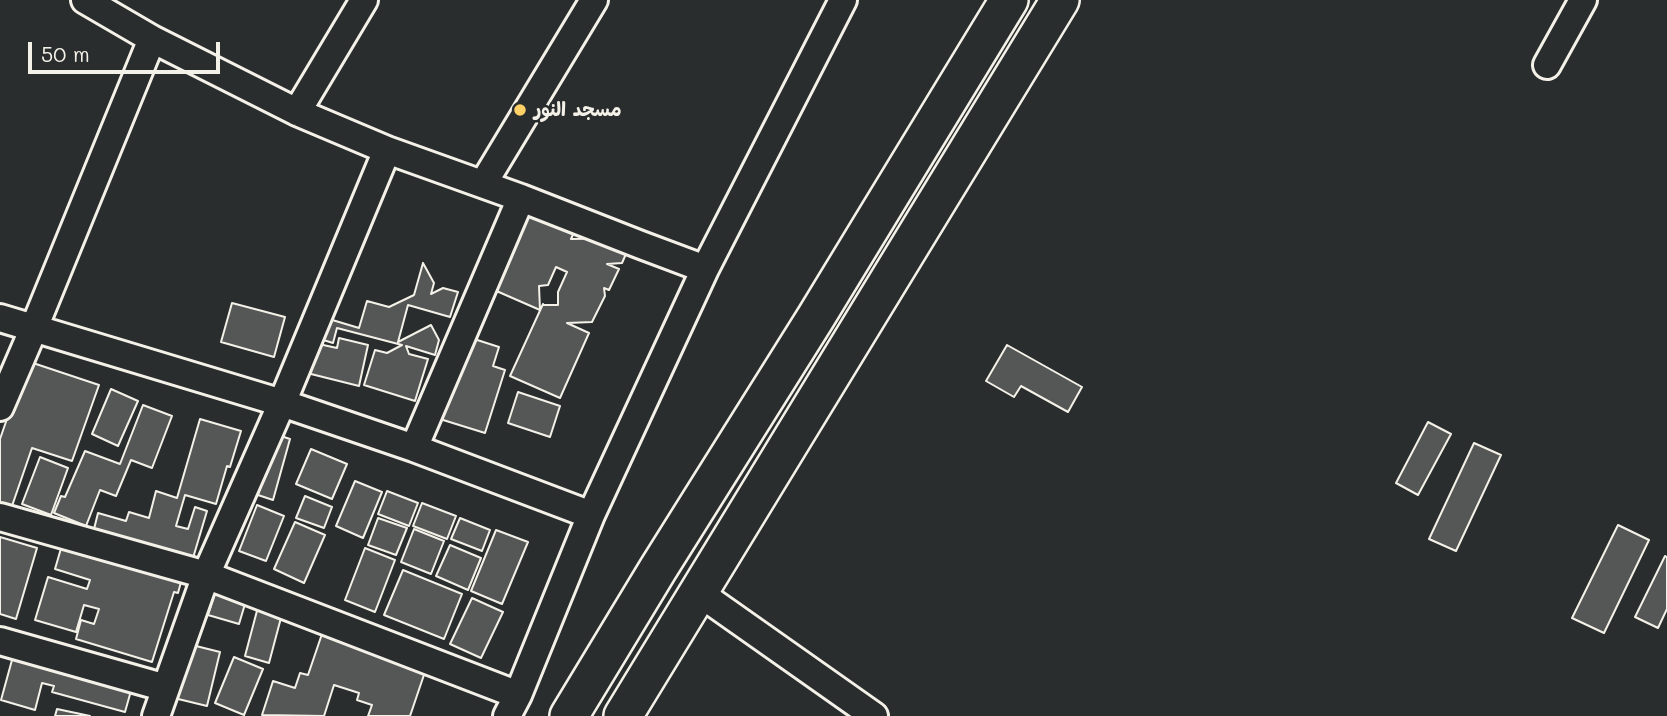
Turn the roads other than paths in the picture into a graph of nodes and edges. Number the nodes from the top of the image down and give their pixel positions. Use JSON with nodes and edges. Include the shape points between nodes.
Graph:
{"nodes":[{"id":1,"x":85,"y":0,"type":"edge"},
{"id":2,"x":364,"y":0,"type":"edge"},
{"id":3,"x":842,"y":0,"type":"edge"},
{"id":4,"x":1009,"y":0,"type":"edge"},
{"id":5,"x":1060,"y":0,"type":"edge"},
{"id":6,"x":1583,"y":0,"type":"edge"},
{"id":7,"x":592,"y":1,"type":"edge"},
{"id":8,"x":152,"y":39,"type":"junction"},
{"id":9,"x":1547,"y":65,"type":"dead end"},
{"id":10,"x":297,"y":112,"type":"junction"},
{"id":11,"x":387,"y":150,"type":"junction"},
{"id":12,"x":483,"y":184,"type":"junction"},
{"id":13,"x":521,"y":198,"type":"junction"},
{"id":14,"x":705,"y":269,"type":"junction"},
{"id":15,"x":0,"y":318,"type":"edge"},
{"id":16,"x":34,"y":327,"type":"junction"},
{"id":17,"x":282,"y":403,"type":"junction"},
{"id":18,"x":0,"y":407,"type":"edge"},
{"id":19,"x":414,"y":448,"type":"junction"},
{"id":20,"x":591,"y":515,"type":"junction"},
{"id":21,"x":0,"y":517,"type":"edge"},
{"id":22,"x":206,"y":575,"type":"junction"},
{"id":23,"x":698,"y":592,"type":"junction"},
{"id":24,"x":0,"y":640,"type":"edge"},
{"id":25,"x":166,"y":688,"type":"junction"},
{"id":26,"x":513,"y":706,"type":"edge"},
{"id":27,"x":157,"y":716,"type":"edge"},
{"id":28,"x":569,"y":716,"type":"edge"},
{"id":29,"x":623,"y":716,"type":"edge"},
{"id":30,"x":874,"y":716,"type":"edge"}],
"edges":[{"from":1,"to":8,"type":"street"},
{"from":2,"to":10,"type":"street"},
{"from":3,"to":14,"type":"street"},
{"from":4,"to":28,"type":"highway"},
{"from":5,"to":23,"type":"highway"},
{"from":6,"to":9,"type":"street"},
{"from":7,"to":12,"type":"street"},
{"from":8,"to":10,"type":"street"},
{"from":8,"to":16,"type":"street"},
{"from":10,"to":11,"type":"street"},
{"from":11,"to":12,"type":"street"},
{"from":11,"to":17,"type":"street"},
{"from":12,"to":13,"type":"street"},
{"from":13,"to":14,"type":"street"},
{"from":13,"to":19,"type":"street"},
{"from":14,"to":20,"type":"street"},
{"from":15,"to":16,"type":"street"},
{"from":16,"to":17,"type":"street"},
{"from":16,"to":18,"type":"street"},
{"from":17,"to":19,"type":"street"},
{"from":17,"to":22,"type":"street"},
{"from":19,"to":20,"type":"street"},
{"from":20,"to":26,"type":"street"},
{"from":21,"to":22,"type":"street"},
{"from":22,"to":25,"type":"street"},
{"from":22,"to":26,"type":"street"},
{"from":23,"to":29,"type":"highway"},
{"from":23,"to":30,"type":"street"},
{"from":24,"to":25,"type":"street"},
{"from":25,"to":27,"type":"street"}]}
